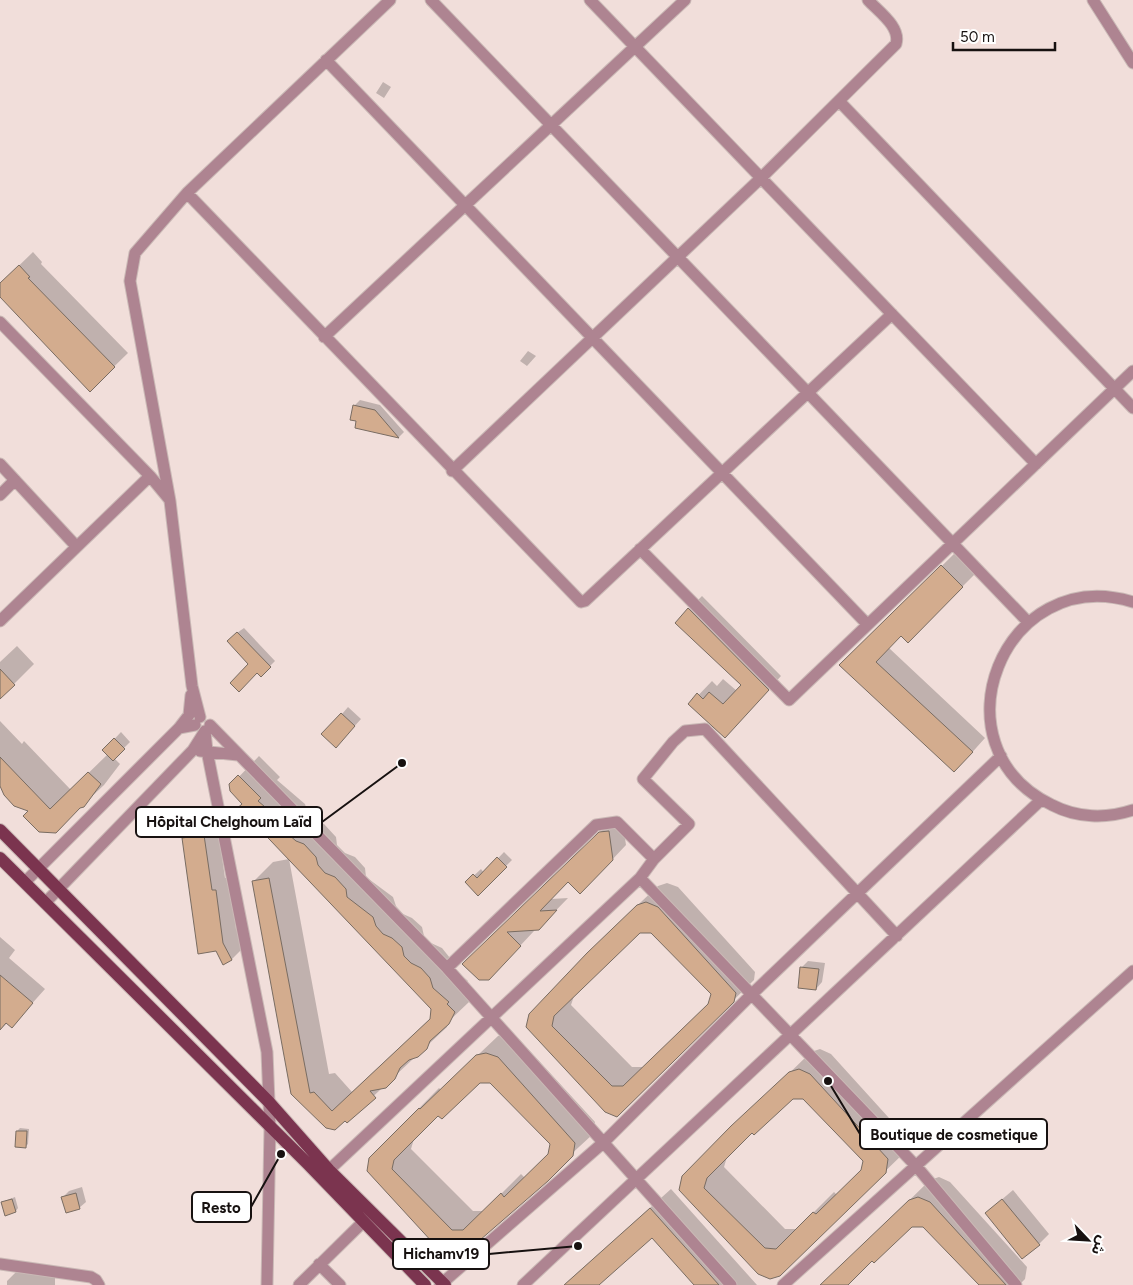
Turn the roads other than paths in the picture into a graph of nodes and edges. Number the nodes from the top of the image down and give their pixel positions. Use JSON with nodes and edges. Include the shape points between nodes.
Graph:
{"nodes":[{"id":1,"x":390,"y":0,"type":"edge"},
{"id":2,"x":431,"y":0,"type":"edge"},
{"id":3,"x":590,"y":0,"type":"edge"},
{"id":4,"x":685,"y":0,"type":"edge"},
{"id":5,"x":868,"y":0,"type":"edge"},
{"id":6,"x":1093,"y":0,"type":"edge"},
{"id":7,"x":635,"y":47,"type":"junction"},
{"id":8,"x":326,"y":60,"type":"junction"},
{"id":9,"x":1133,"y":62,"type":"edge"},
{"id":10,"x":839,"y":101,"type":"junction"},
{"id":11,"x":551,"y":125,"type":"junction"},
{"id":12,"x":761,"y":178,"type":"junction"},
{"id":13,"x":186,"y":193,"type":"junction"},
{"id":14,"x":465,"y":205,"type":"junction"},
{"id":15,"x":677,"y":258,"type":"junction"},
{"id":16,"x":892,"y":314,"type":"junction"},
{"id":17,"x":0,"y":322,"type":"edge"},
{"id":18,"x":324,"y":337,"type":"junction"},
{"id":19,"x":592,"y":338,"type":"junction"},
{"id":20,"x":1133,"y":371,"type":"edge"},
{"id":21,"x":1115,"y":388,"type":"junction"},
{"id":22,"x":807,"y":393,"type":"junction"},
{"id":23,"x":1133,"y":408,"type":"edge"},
{"id":24,"x":0,"y":464,"type":"edge"},
{"id":25,"x":1036,"y":464,"type":"junction"},
{"id":26,"x":452,"y":471,"type":"junction"},
{"id":27,"x":722,"y":473,"type":"junction"},
{"id":28,"x":150,"y":476,"type":"junction"},
{"id":29,"x":16,"y":480,"type":"junction"},
{"id":30,"x":0,"y":495,"type":"edge"},
{"id":31,"x":170,"y":501,"type":"junction"},
{"id":32,"x":952,"y":544,"type":"junction"},
{"id":33,"x":76,"y":546,"type":"junction"},
{"id":34,"x":640,"y":549,"type":"junction"},
{"id":35,"x":1133,"y":602,"type":"edge"},
{"id":36,"x":0,"y":621,"type":"edge"},
{"id":37,"x":1028,"y":622,"type":"junction"},
{"id":38,"x":867,"y":624,"type":"junction"},
{"id":39,"x":192,"y":686,"type":"junction"},
{"id":40,"x":202,"y":724,"type":"junction"},
{"id":41,"x":179,"y":728,"type":"junction"},
{"id":42,"x":193,"y":750,"type":"junction"},
{"id":43,"x":207,"y":751,"type":"junction"},
{"id":44,"x":238,"y":755,"type":"junction"},
{"id":45,"x":1001,"y":756,"type":"junction"},
{"id":46,"x":1041,"y":800,"type":"junction"},
{"id":47,"x":1133,"y":810,"type":"edge"},
{"id":48,"x":0,"y":830,"type":"edge"},
{"id":49,"x":0,"y":858,"type":"edge"},
{"id":50,"x":654,"y":859,"type":"junction"},
{"id":51,"x":37,"y":869,"type":"junction"},
{"id":52,"x":640,"y":878,"type":"junction"},
{"id":53,"x":25,"y":882,"type":"junction"},
{"id":54,"x":58,"y":890,"type":"junction"},
{"id":55,"x":860,"y":894,"type":"junction"},
{"id":56,"x":45,"y":903,"type":"junction"},
{"id":57,"x":897,"y":936,"type":"junction"},
{"id":58,"x":447,"y":968,"type":"junction"},
{"id":59,"x":1133,"y":971,"type":"edge"},
{"id":60,"x":751,"y":995,"type":"junction"},
{"id":61,"x":490,"y":1017,"type":"junction"},
{"id":62,"x":792,"y":1035,"type":"junction"},
{"id":63,"x":268,"y":1101,"type":"junction"},
{"id":64,"x":270,"y":1127,"type":"junction"},
{"id":65,"x":604,"y":1142,"type":"junction"},
{"id":66,"x":917,"y":1167,"type":"junction"},
{"id":67,"x":329,"y":1170,"type":"junction"},
{"id":68,"x":636,"y":1181,"type":"junction"},
{"id":69,"x":363,"y":1222,"type":"junction"},
{"id":70,"x":0,"y":1264,"type":"edge"},
{"id":71,"x":319,"y":1264,"type":"junction"},
{"id":72,"x":442,"y":1284,"type":"edge"},
{"id":73,"x":99,"y":1285,"type":"edge"},
{"id":74,"x":267,"y":1285,"type":"edge"},
{"id":75,"x":298,"y":1285,"type":"edge"},
{"id":76,"x":340,"y":1285,"type":"edge"},
{"id":77,"x":425,"y":1285,"type":"edge"},
{"id":78,"x":523,"y":1285,"type":"edge"},
{"id":79,"x":731,"y":1285,"type":"edge"},
{"id":80,"x":783,"y":1285,"type":"edge"},
{"id":81,"x":1016,"y":1285,"type":"edge"}],
"edges":[{"from":1,"to":8,"type":"street"},
{"from":2,"to":11,"type":"street"},
{"from":3,"to":7,"type":"street"},
{"from":4,"to":7,"type":"street"},
{"from":5,"to":10,"type":"street","via":[[895,29],[898,36],[896,44]]},
{"from":6,"to":9,"type":"street"},
{"from":7,"to":11,"type":"street"},
{"from":7,"to":12,"type":"street"},
{"from":8,"to":13,"type":"street"},
{"from":8,"to":14,"type":"street"},
{"from":10,"to":12,"type":"street"},
{"from":10,"to":21,"type":"street"},
{"from":11,"to":14,"type":"street"},
{"from":11,"to":15,"type":"street"},
{"from":12,"to":15,"type":"street"},
{"from":12,"to":16,"type":"street"},
{"from":13,"to":18,"type":"street"},
{"from":13,"to":31,"type":"street","via":[[135,253],[130,280]]},
{"from":14,"to":18,"type":"street"},
{"from":14,"to":19,"type":"street"},
{"from":15,"to":19,"type":"street"},
{"from":15,"to":22,"type":"street"},
{"from":16,"to":22,"type":"street"},
{"from":16,"to":25,"type":"street"},
{"from":17,"to":28,"type":"street"},
{"from":18,"to":26,"type":"street"},
{"from":19,"to":26,"type":"street"},
{"from":19,"to":27,"type":"street"},
{"from":20,"to":21,"type":"street"},
{"from":21,"to":23,"type":"street"},
{"from":21,"to":25,"type":"street"},
{"from":22,"to":27,"type":"street"},
{"from":22,"to":32,"type":"street"},
{"from":24,"to":29,"type":"street"},
{"from":25,"to":32,"type":"street"},
{"from":26,"to":34,"type":"street","via":[[581,602]]},
{"from":27,"to":34,"type":"street"},
{"from":27,"to":38,"type":"street"},
{"from":28,"to":31,"type":"street"},
{"from":28,"to":33,"type":"street"},
{"from":29,"to":30,"type":"street"},
{"from":29,"to":33,"type":"street"},
{"from":31,"to":39,"type":"street"},
{"from":32,"to":37,"type":"street"},
{"from":32,"to":38,"type":"street"},
{"from":33,"to":36,"type":"street"},
{"from":34,"to":38,"type":"street","via":[[788,700]]},
{"from":35,"to":37,"type":"street","via":[[1102,596],[1082,597],[1063,602]]},
{"from":37,"to":45,"type":"street","via":[[1011,640],[991,684],[989,709],[992,733]]},
{"from":39,"to":40,"type":"street"},
{"from":39,"to":41,"type":"street","via":[[189,715]]},
{"from":40,"to":41,"type":"street"},
{"from":40,"to":42,"type":"street"},
{"from":40,"to":43,"type":"street"},
{"from":40,"to":44,"type":"street"},
{"from":41,"to":51,"type":"street"},
{"from":42,"to":43,"type":"street"},
{"from":42,"to":54,"type":"street"},
{"from":43,"to":44,"type":"street"},
{"from":43,"to":63,"type":"street","via":[[266,1052]]},
{"from":44,"to":58,"type":"street"},
{"from":45,"to":46,"type":"street","via":[[1018,781]]},
{"from":45,"to":55,"type":"street"},
{"from":46,"to":47,"type":"street","via":[[1080,815],[1101,816]]},
{"from":46,"to":57,"type":"street"},
{"from":48,"to":51,"type":"main road"},
{"from":49,"to":53,"type":"main road"},
{"from":50,"to":52,"type":"street"},
{"from":50,"to":55,"type":"street","via":[[689,824],[644,779],[685,732],[705,729]]},
{"from":50,"to":58,"type":"street","via":[[617,822],[596,825]]},
{"from":51,"to":53,"type":"street"},
{"from":51,"to":54,"type":"main road"},
{"from":52,"to":60,"type":"street"},
{"from":52,"to":61,"type":"street"},
{"from":53,"to":56,"type":"main road"},
{"from":54,"to":56,"type":"street"},
{"from":54,"to":63,"type":"main road"},
{"from":55,"to":57,"type":"street"},
{"from":55,"to":60,"type":"street"},
{"from":56,"to":64,"type":"main road"},
{"from":57,"to":62,"type":"street"},
{"from":58,"to":61,"type":"street"},
{"from":59,"to":66,"type":"street"},
{"from":60,"to":62,"type":"street"},
{"from":60,"to":65,"type":"street"},
{"from":61,"to":65,"type":"street"},
{"from":61,"to":67,"type":"street"},
{"from":62,"to":66,"type":"street"},
{"from":62,"to":68,"type":"street"},
{"from":63,"to":64,"type":"street"},
{"from":63,"to":67,"type":"main road"},
{"from":64,"to":69,"type":"main road"},
{"from":64,"to":74,"type":"street"},
{"from":65,"to":68,"type":"street"},
{"from":65,"to":72,"type":"street"},
{"from":66,"to":80,"type":"street"},
{"from":66,"to":81,"type":"street"},
{"from":67,"to":72,"type":"main road"},
{"from":68,"to":78,"type":"street"},
{"from":68,"to":79,"type":"street"},
{"from":69,"to":71,"type":"street"},
{"from":69,"to":77,"type":"main road"},
{"from":70,"to":73,"type":"street","via":[[91,1277]]},
{"from":71,"to":75,"type":"street"},
{"from":71,"to":76,"type":"street"}]}
